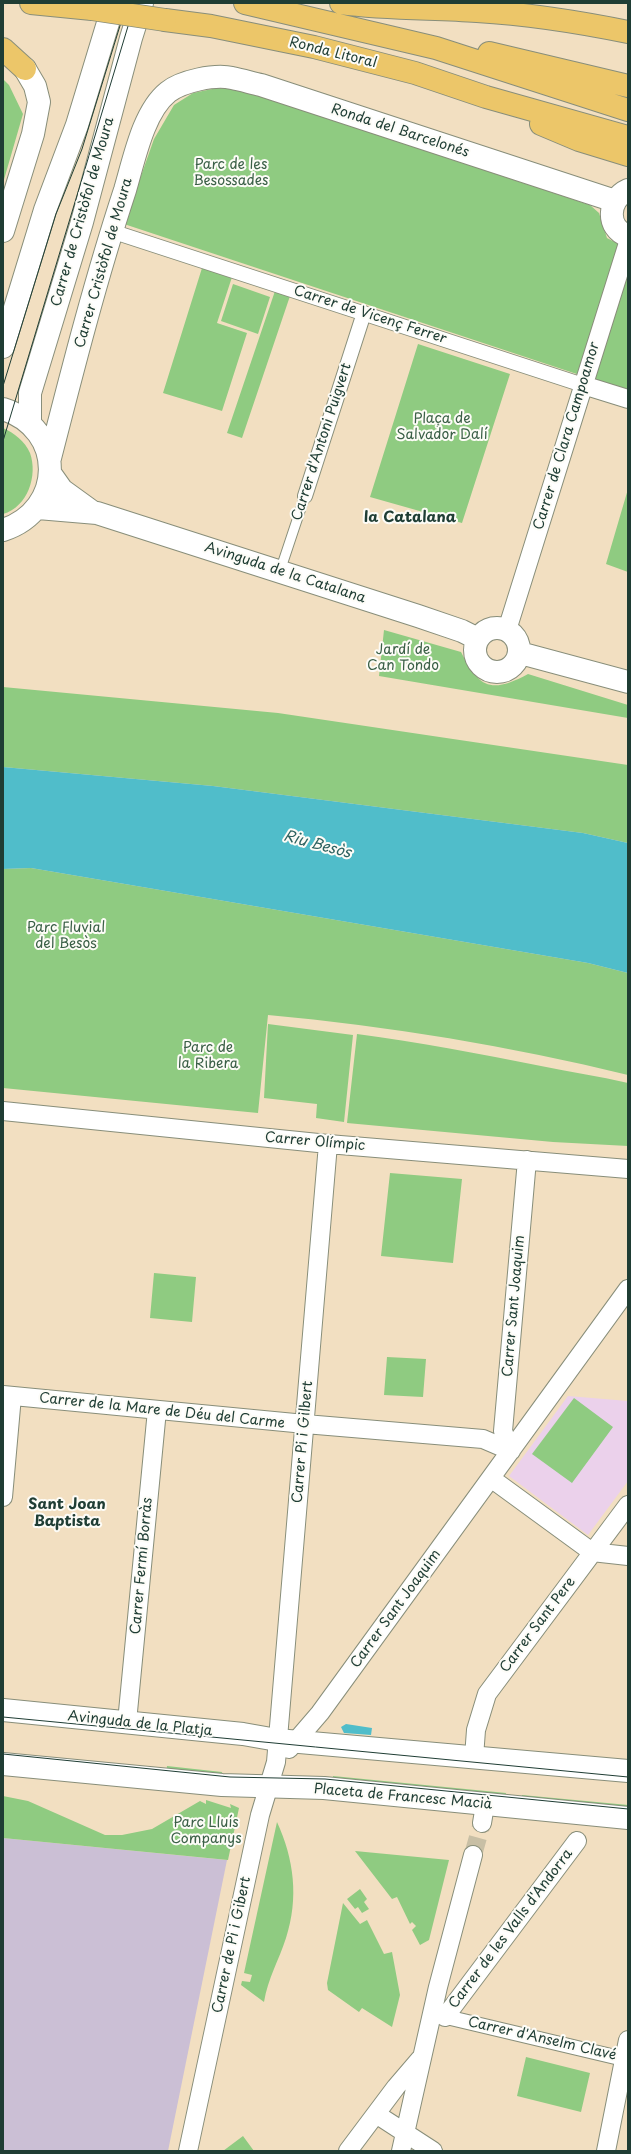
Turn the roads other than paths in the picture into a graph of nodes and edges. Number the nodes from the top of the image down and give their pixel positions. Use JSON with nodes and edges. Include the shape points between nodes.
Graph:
{"nodes":[{"id":1,"x":31,"y":3,"type":"edge"},
{"id":2,"x":114,"y":3,"type":"edge"},
{"id":3,"x":142,"y":3,"type":"edge"},
{"id":4,"x":245,"y":3,"type":"edge"},
{"id":5,"x":341,"y":3,"type":"edge"},
{"id":6,"x":628,"y":32,"type":"edge"},
{"id":7,"x":436,"y":48,"type":"junction"},
{"id":8,"x":3,"y":49,"type":"edge"},
{"id":9,"x":25,"y":69,"type":"joint"},
{"id":10,"x":183,"y":84,"type":"joint"},
{"id":11,"x":628,"y":86,"type":"edge"},
{"id":12,"x":627,"y":110,"type":"edge"},
{"id":13,"x":623,"y":144,"type":"edge"},
{"id":14,"x":621,"y":195,"type":"edge"},
{"id":15,"x":3,"y":231,"type":"edge"},
{"id":16,"x":111,"y":231,"type":"junction"},
{"id":17,"x":628,"y":236,"type":"edge"},
{"id":18,"x":628,"y":243,"type":"edge"},
{"id":19,"x":364,"y":313,"type":"junction"},
{"id":20,"x":3,"y":347,"type":"edge"},
{"id":21,"x":583,"y":385,"type":"junction"},
{"id":22,"x":628,"y":399,"type":"edge"},
{"id":23,"x":3,"y":409,"type":"edge"},
{"id":24,"x":30,"y":422,"type":"junction"},
{"id":25,"x":50,"y":465,"type":"junction"},
{"id":26,"x":305,"y":496,"type":"joint"},
{"id":27,"x":38,"y":508,"type":"junction"},
{"id":28,"x":91,"y":511,"type":"junction"},
{"id":29,"x":3,"y":530,"type":"edge"},
{"id":30,"x":280,"y":571,"type":"junction"},
{"id":31,"x":507,"y":630,"type":"junction"},
{"id":32,"x":478,"y":639,"type":"junction"},
{"id":33,"x":520,"y":653,"type":"junction"},
{"id":34,"x":628,"y":682,"type":"edge"},
{"id":35,"x":3,"y":1111,"type":"edge"},
{"id":36,"x":328,"y":1144,"type":"junction"},
{"id":37,"x":526,"y":1160,"type":"junction"},
{"id":38,"x":628,"y":1169,"type":"edge"},
{"id":39,"x":628,"y":1289,"type":"edge"},
{"id":40,"x":8,"y":1395,"type":"edge"},
{"id":41,"x":157,"y":1410,"type":"junction"},
{"id":42,"x":305,"y":1424,"type":"junction"},
{"id":43,"x":511,"y":1451,"type":"junction"},
{"id":44,"x":492,"y":1478,"type":"junction"},
{"id":45,"x":3,"y":1497,"type":"edge"},
{"id":46,"x":628,"y":1505,"type":"edge"},
{"id":47,"x":592,"y":1552,"type":"junction"},
{"id":48,"x":628,"y":1556,"type":"edge"},
{"id":49,"x":3,"y":1710,"type":"edge"},
{"id":50,"x":127,"y":1722,"type":"junction"},
{"id":51,"x":287,"y":1741,"type":"junction"},
{"id":52,"x":474,"y":1757,"type":"junction"},
{"id":53,"x":276,"y":1762,"type":"joint"},
{"id":54,"x":3,"y":1764,"type":"edge"},
{"id":55,"x":628,"y":1771,"type":"edge"},
{"id":56,"x":269,"y":1786,"type":"junction"},
{"id":57,"x":628,"y":1818,"type":"edge"},
{"id":58,"x":577,"y":1841,"type":"dead end"},
{"id":59,"x":473,"y":1855,"type":"tunnel mouth"},
{"id":60,"x":438,"y":2016,"type":"junction"},
{"id":61,"x":628,"y":2040,"type":"edge"},
{"id":62,"x":420,"y":2059,"type":"junction"},
{"id":63,"x":626,"y":2059,"type":"edge"},
{"id":64,"x":376,"y":2114,"type":"junction"},
{"id":65,"x":405,"y":2134,"type":"junction"},
{"id":66,"x":188,"y":2151,"type":"edge"},
{"id":67,"x":348,"y":2151,"type":"edge"},
{"id":68,"x":401,"y":2151,"type":"edge"},
{"id":69,"x":432,"y":2151,"type":"edge"},
{"id":70,"x":606,"y":2151,"type":"edge"}],
"edges":[{"from":1,"to":13,"type":"highway","name":"Ronda Litoral","bridge":true,"via":[[210,26],[314,47],[415,73]]},
{"from":2,"to":20,"type":"street","via":[[77,125],[45,210]]},
{"from":3,"to":24,"type":"street","name":"Carrer de Cristòfol de Moura","via":[[80,229],[30,393]]},
{"from":4,"to":7,"type":"highway","name":"Ronda Litoral"},
{"from":5,"to":6,"type":"highway","via":[[478,11]]},
{"from":7,"to":11,"type":"highway","via":[[482,51]]},
{"from":7,"to":12,"type":"highway","name":"Ronda Litoral"},
{"from":8,"to":9,"type":"highway"},
{"from":9,"to":15,"type":"street","via":[[35,86],[39,102],[33,134]]},
{"from":10,"to":14,"type":"street","name":"Ronda del Barcelonés","via":[[202,79],[231,77]]},
{"from":10,"to":16,"type":"street","name":"Carrer Cristòfol de Moura","via":[[169,92],[153,109]]},
{"from":14,"to":17,"type":"street","name":"Ronda del Barcelonés","via":[[611,212],[612,221],[617,229]]},
{"from":16,"to":19,"type":"street","name":"Carrer de Vicenç Ferrer"},
{"from":16,"to":25,"type":"street","name":"Carrer Cristòfol de Moura"},
{"from":18,"to":21,"type":"street","name":"Carrer de Clara Campoamor"},
{"from":19,"to":21,"type":"street","name":"Carrer de Vicenç Ferrer"},
{"from":19,"to":26,"type":"street","name":"Carrer d'Antoni Puigvert"},
{"from":21,"to":22,"type":"street","name":"Carrer de Vicenç Ferrer"},
{"from":21,"to":31,"type":"street","name":"Carrer de Clara Campoamor"},
{"from":23,"to":24,"type":"street","via":[[15,412]]},
{"from":24,"to":25,"type":"street","name":"Avinguda de la Catalana","via":[[42,438]]},
{"from":25,"to":27,"type":"street","name":"Carrer Cristòfol de Moura","via":[[48,488]]},
{"from":25,"to":28,"type":"street","name":"Avinguda de la Catalana","via":[[62,490]]},
{"from":26,"to":30,"type":"lane","name":"Carrer d'Antoni Puigvert"},
{"from":27,"to":28,"type":"street","name":"Avinguda de la Catalana"},
{"from":27,"to":29,"type":"street","via":[[15,526]]},
{"from":28,"to":30,"type":"street","name":"Avinguda de la Catalana"},
{"from":30,"to":32,"type":"street","name":"Avinguda de la Catalana","via":[[449,626]]},
{"from":31,"to":32,"type":"street","via":[[494,628]]},
{"from":31,"to":33,"type":"street","via":[[517,639]]},
{"from":32,"to":33,"type":"street","via":[[475,647],[478,662],[490,671],[506,671],[517,661]]},
{"from":33,"to":34,"type":"street"},
{"from":35,"to":36,"type":"street","name":"Carrer Olímpic"},
{"from":36,"to":37,"type":"street","name":"Carrer Olímpic"},
{"from":36,"to":42,"type":"street","name":"Carrer Pi i Gilbert"},
{"from":37,"to":38,"type":"street","name":"Carrer Olímpic"},
{"from":37,"to":43,"type":"street","name":"Carrer Sant Joaquim","via":[[503,1431]]},
{"from":39,"to":43,"type":"street","name":"Carrer Sant Joaquim"},
{"from":40,"to":41,"type":"street","name":"Carrer de la Mare de Déu del Carme"},
{"from":40,"to":45,"type":"street"},
{"from":41,"to":42,"type":"street","name":"Carrer de la Mare de Déu del Carme"},
{"from":41,"to":50,"type":"street","name":"Carrer Fermí Borràs"},
{"from":42,"to":43,"type":"street","name":"Carrer de la Mare de Déu del Carme","via":[[483,1439]]},
{"from":42,"to":51,"type":"street","name":"Carrer Pi i Gilbert"},
{"from":43,"to":44,"type":"street","name":"Carrer Sant Joaquim"},
{"from":44,"to":47,"type":"street"},
{"from":44,"to":51,"type":"street","name":"Carrer Sant Joaquim","via":[[320,1713]]},
{"from":46,"to":47,"type":"street","name":"Carrer Sant Pere"},
{"from":47,"to":48,"type":"street"},
{"from":47,"to":52,"type":"street","name":"Carrer Sant Pere","via":[[487,1694],[476,1730]]},
{"from":49,"to":50,"type":"street","name":"Avinguda de la Platja"},
{"from":50,"to":51,"type":"street","name":"Avinguda de la Platja"},
{"from":51,"to":52,"type":"street"},
{"from":51,"to":53,"type":"street","name":"Carrer Sant Joaquim"},
{"from":52,"to":55,"type":"street"},
{"from":53,"to":56,"type":"street","name":"Carrer de Pi i Gibert"},
{"from":54,"to":56,"type":"street","via":[[222,1785]]},
{"from":56,"to":57,"type":"street","name":"Placeta de Francesc Macià","via":[[324,1788],[484,1814],[536,1809]]},
{"from":56,"to":66,"type":"street","name":"Carrer de Pi i Gibert","via":[[260,1815]]},
{"from":58,"to":60,"type":"street","name":"Carrer de les Valls d'Andorra"},
{"from":59,"to":60,"type":"street","name":"Carrer de les Valls d'Andorra"},
{"from":60,"to":62,"type":"street","name":"Carrer de les Valls d'Andorra"},
{"from":60,"to":63,"type":"street","name":"Carrer d'Anselm Clavé"},
{"from":61,"to":63,"type":"street"},
{"from":62,"to":64,"type":"street","name":"Carrer de les Valls d'Andorra"},
{"from":62,"to":65,"type":"street","name":"Carrer de les Valls d'Andorra"},
{"from":63,"to":70,"type":"street"},
{"from":64,"to":65,"type":"street"},
{"from":64,"to":67,"type":"street","name":"Carrer de les Valls d'Andorra"},
{"from":65,"to":68,"type":"street","name":"Carrer de les Valls d'Andorra"},
{"from":65,"to":69,"type":"street"}]}
